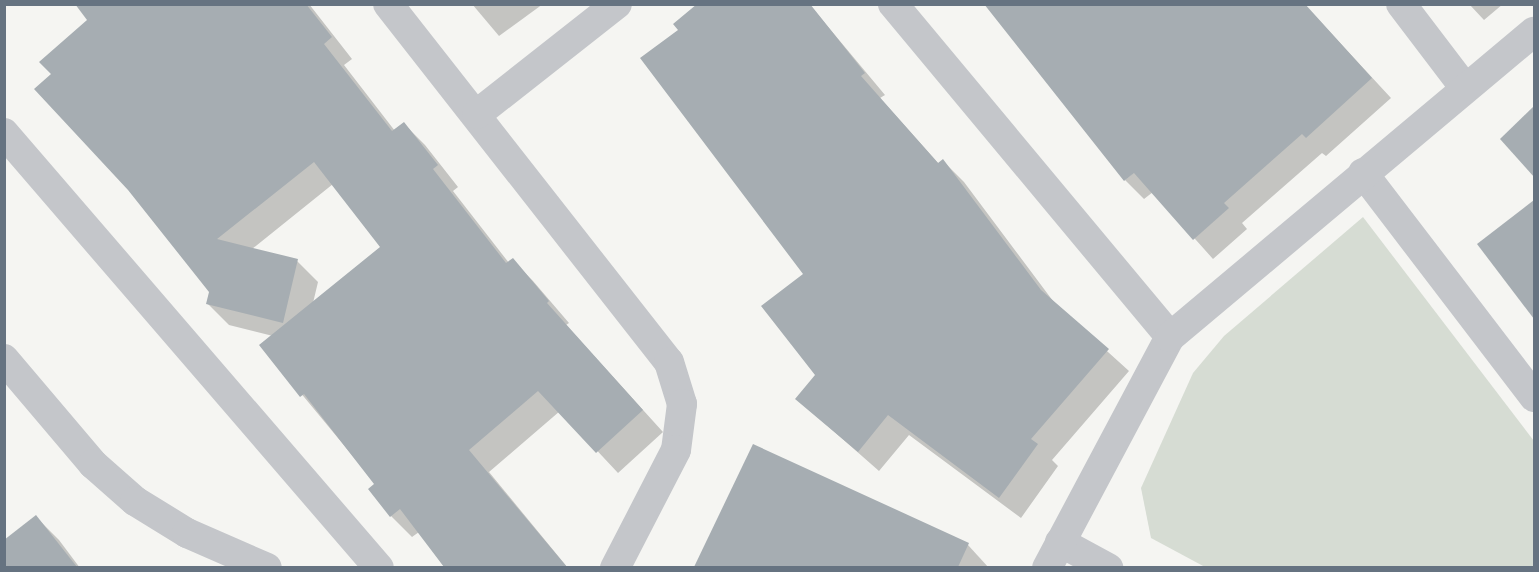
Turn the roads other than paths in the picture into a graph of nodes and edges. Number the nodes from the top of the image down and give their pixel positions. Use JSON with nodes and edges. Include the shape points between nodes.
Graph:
{"nodes":[{"id":1,"x":388,"y":4,"type":"edge"},
{"id":2,"x":617,"y":4,"type":"edge"},
{"id":3,"x":892,"y":4,"type":"edge"},
{"id":4,"x":1401,"y":4,"type":"edge"},
{"id":5,"x":1534,"y":32,"type":"edge"},
{"id":6,"x":1466,"y":87,"type":"junction"},
{"id":7,"x":477,"y":114,"type":"junction"},
{"id":8,"x":4,"y":133,"type":"edge"},
{"id":9,"x":1363,"y":173,"type":"junction"},
{"id":10,"x":1170,"y":338,"type":"junction"},
{"id":11,"x":4,"y":359,"type":"edge"},
{"id":12,"x":1534,"y":397,"type":"edge"},
{"id":13,"x":1053,"y":555,"type":"edge"},
{"id":14,"x":267,"y":567,"type":"edge"},
{"id":15,"x":379,"y":567,"type":"edge"},
{"id":16,"x":615,"y":567,"type":"edge"},
{"id":17,"x":1108,"y":567,"type":"edge"}],
"edges":[{"from":1,"to":7,"type":"street"},
{"from":2,"to":7,"type":"street"},
{"from":3,"to":10,"type":"street"},
{"from":4,"to":6,"type":"street"},
{"from":5,"to":6,"type":"street"},
{"from":6,"to":9,"type":"street"},
{"from":7,"to":16,"type":"street","via":[[669,362],[682,404],[676,450]]},
{"from":8,"to":15,"type":"street"},
{"from":9,"to":10,"type":"street"},
{"from":9,"to":12,"type":"street"},
{"from":10,"to":13,"type":"street"},
{"from":11,"to":14,"type":"street","via":[[93,464],[135,501],[187,533]]},
{"from":13,"to":17,"type":"street"}]}
